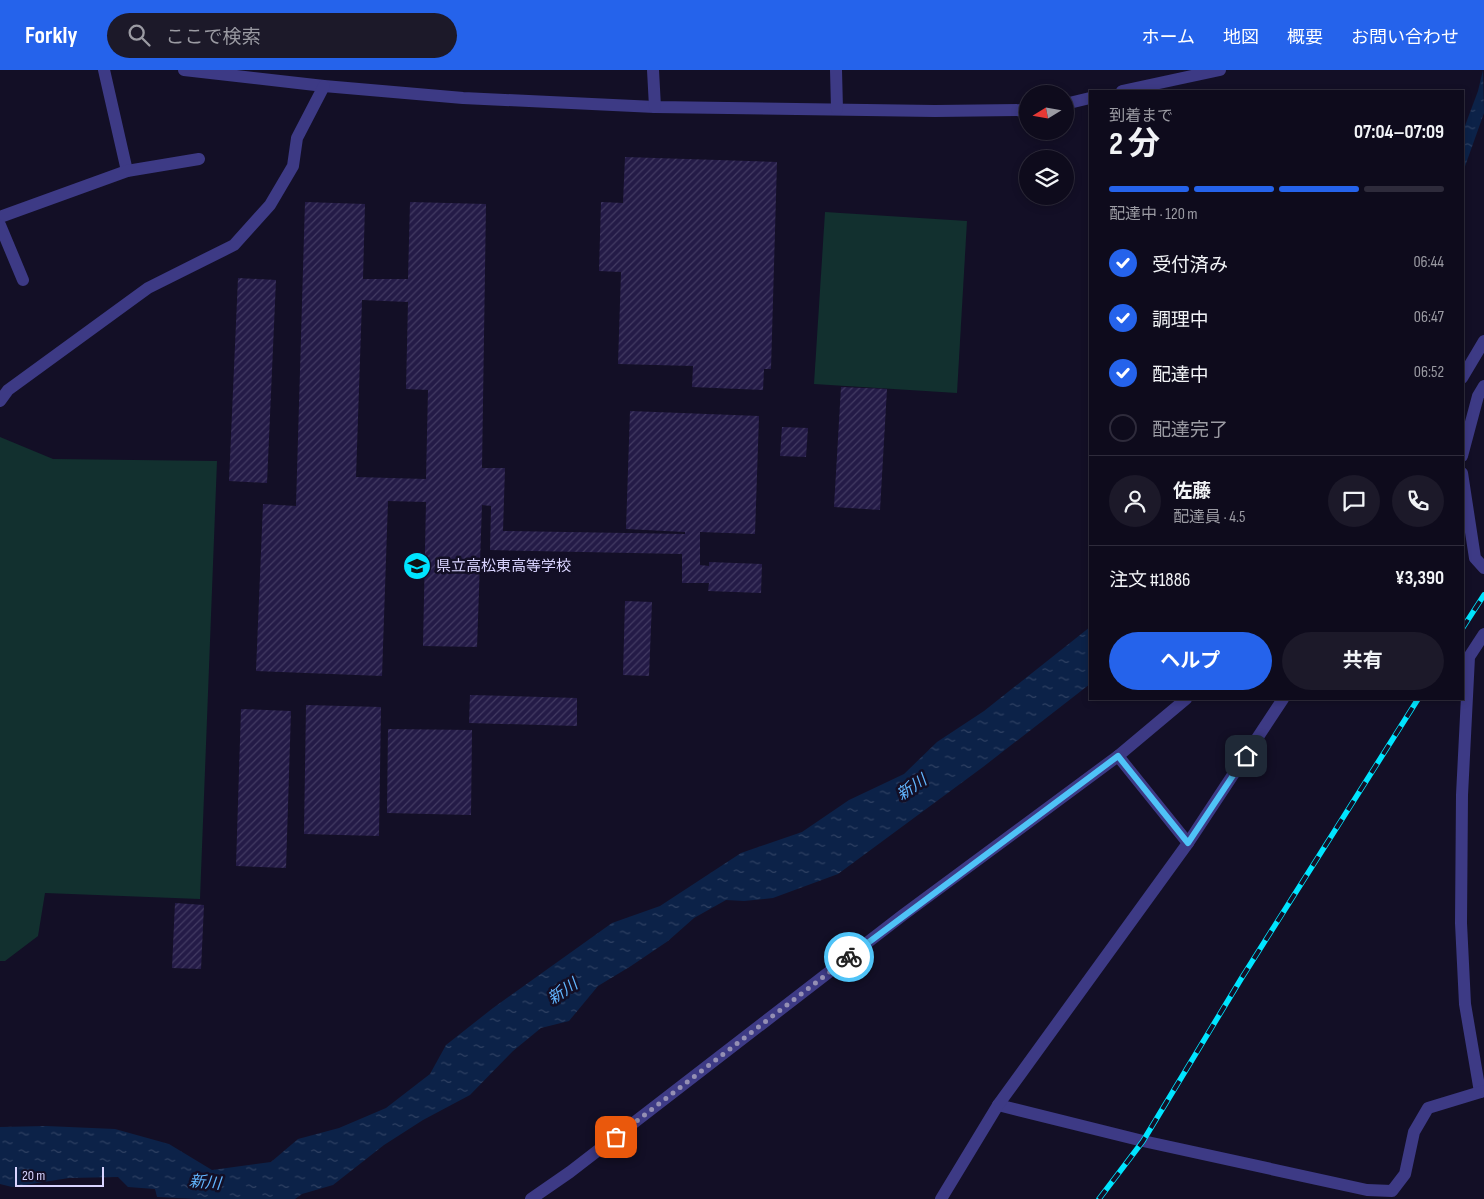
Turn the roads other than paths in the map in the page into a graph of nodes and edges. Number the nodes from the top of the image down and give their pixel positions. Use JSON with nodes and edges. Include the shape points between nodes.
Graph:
{"nodes":[{"id":1,"x":104,"y":70,"type":"edge"},
{"id":2,"x":184,"y":70,"type":"edge"},
{"id":3,"x":653,"y":70,"type":"edge"},
{"id":4,"x":836,"y":70,"type":"edge"},
{"id":5,"x":1220,"y":70,"type":"edge"},
{"id":6,"x":324,"y":86,"type":"junction"},
{"id":7,"x":1127,"y":90,"type":"edge"},
{"id":8,"x":1089,"y":98,"type":"edge"},
{"id":9,"x":1074,"y":102,"type":"edge"},
{"id":10,"x":655,"y":107,"type":"junction"},
{"id":11,"x":837,"y":109,"type":"junction"},
{"id":12,"x":1019,"y":110,"type":"edge"},
{"id":13,"x":199,"y":160,"type":"dead end"},
{"id":14,"x":127,"y":171,"type":"junction"},
{"id":15,"x":0,"y":217,"type":"edge"},
{"id":16,"x":0,"y":225,"type":"edge"},
{"id":17,"x":23,"y":280,"type":"dead end"},
{"id":18,"x":1484,"y":341,"type":"edge"},
{"id":19,"x":1464,"y":375,"type":"edge"},
{"id":20,"x":1484,"y":386,"type":"edge"},
{"id":21,"x":0,"y":401,"type":"edge"},
{"id":22,"x":1464,"y":448,"type":"edge"},
{"id":23,"x":1464,"y":487,"type":"edge"},
{"id":24,"x":1484,"y":568,"type":"edge"},
{"id":25,"x":1484,"y":634,"type":"edge"},
{"id":26,"x":1185,"y":700,"type":"edge"},
{"id":27,"x":1281,"y":700,"type":"edge"},
{"id":28,"x":1118,"y":756,"type":"junction"},
{"id":29,"x":1188,"y":843,"type":"junction"},
{"id":30,"x":1482,"y":1091,"type":"edge"},
{"id":31,"x":998,"y":1105,"type":"junction"},
{"id":32,"x":531,"y":1199,"type":"edge"},
{"id":33,"x":941,"y":1199,"type":"edge"}],
"edges":[{"from":1,"to":14,"type":"street"},
{"from":2,"to":6,"type":"street"},
{"from":3,"to":10,"type":"street"},
{"from":4,"to":11,"type":"street"},
{"from":5,"to":7,"type":"street"},
{"from":6,"to":10,"type":"street","via":[[463,98]]},
{"from":6,"to":21,"type":"street","via":[[298,138],[293,166],[270,206],[234,245],[148,288],[8,390]]},
{"from":8,"to":9,"type":"street"},
{"from":10,"to":11,"type":"street"},
{"from":11,"to":12,"type":"street"},
{"from":13,"to":14,"type":"street"},
{"from":14,"to":15,"type":"street"},
{"from":16,"to":17,"type":"street"},
{"from":18,"to":19,"type":"street"},
{"from":20,"to":22,"type":"street","via":[[1478,396]]},
{"from":23,"to":24,"type":"street","via":[[1474,558]]},
{"from":25,"to":30,"type":"street","via":[[1469,657],[1462,805],[1461,924],[1465,1004]]},
{"from":26,"to":28,"type":"street"},
{"from":27,"to":29,"type":"street"},
{"from":28,"to":29,"type":"street"},
{"from":28,"to":32,"type":"street","via":[[903,915]]},
{"from":29,"to":31,"type":"street"},
{"from":30,"to":31,"type":"street","via":[[1428,1108],[1414,1132],[1404,1174],[1392,1191],[1367,1190],[1143,1141]]},
{"from":31,"to":33,"type":"street"}]}
